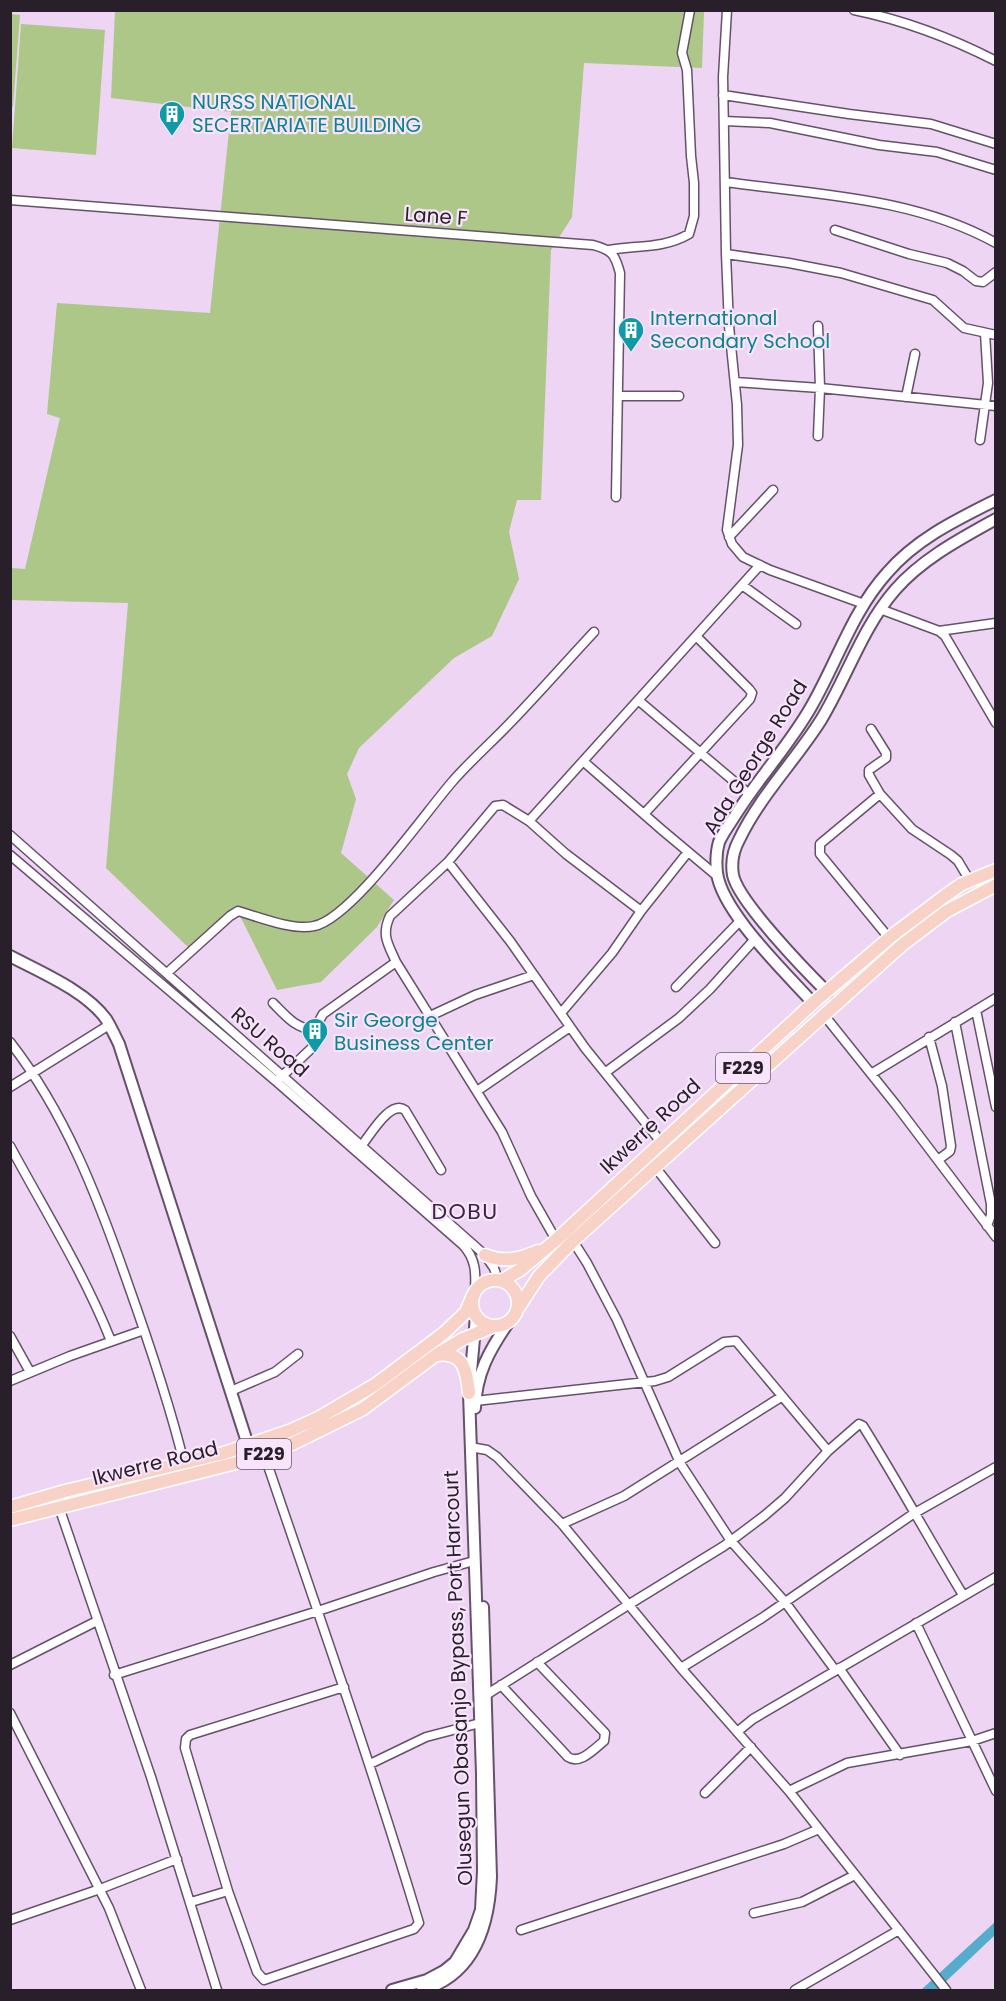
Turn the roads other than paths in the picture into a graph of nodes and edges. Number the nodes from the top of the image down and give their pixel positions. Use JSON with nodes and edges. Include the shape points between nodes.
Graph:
{"nodes":[{"id":1,"x":690,"y":10,"type":"edge"},
{"id":2,"x":727,"y":10,"type":"edge"},
{"id":3,"x":854,"y":10,"type":"edge"},
{"id":4,"x":996,"y":61,"type":"edge"},
{"id":5,"x":723,"y":95,"type":"junction"},
{"id":6,"x":724,"y":121,"type":"junction"},
{"id":7,"x":996,"y":144,"type":"edge"},
{"id":8,"x":996,"y":170,"type":"edge"},
{"id":9,"x":726,"y":182,"type":"junction"},
{"id":10,"x":10,"y":200,"type":"edge"},
{"id":11,"x":835,"y":230,"type":"dead end"},
{"id":12,"x":996,"y":243,"type":"edge"},
{"id":13,"x":609,"y":249,"type":"junction"},
{"id":14,"x":726,"y":254,"type":"junction"},
{"id":15,"x":996,"y":272,"type":"edge"},
{"id":16,"x":818,"y":326,"type":"dead end"},
{"id":17,"x":986,"y":333,"type":"junction"},
{"id":18,"x":996,"y":335,"type":"edge"},
{"id":19,"x":915,"y":354,"type":"dead end"},
{"id":20,"x":735,"y":382,"type":"junction"},
{"id":21,"x":820,"y":388,"type":"junction"},
{"id":22,"x":618,"y":396,"type":"junction"},
{"id":23,"x":679,"y":396,"type":"dead end"},
{"id":24,"x":906,"y":397,"type":"junction"},
{"id":25,"x":991,"y":406,"type":"edge"},
{"id":26,"x":818,"y":436,"type":"dead end"},
{"id":27,"x":980,"y":440,"type":"dead end"},
{"id":28,"x":773,"y":490,"type":"dead end"},
{"id":29,"x":616,"y":497,"type":"dead end"},
{"id":30,"x":996,"y":500,"type":"edge"},
{"id":31,"x":996,"y":519,"type":"edge"},
{"id":32,"x":729,"y":537,"type":"junction"},
{"id":33,"x":760,"y":565,"type":"junction"},
{"id":34,"x":742,"y":585,"type":"junction"},
{"id":35,"x":864,"y":604,"type":"junction"},
{"id":36,"x":880,"y":609,"type":"junction"},
{"id":37,"x":996,"y":623,"type":"edge"},
{"id":38,"x":796,"y":624,"type":"dead end"},
{"id":39,"x":939,"y":631,"type":"junction"},
{"id":40,"x":594,"y":632,"type":"dead end"},
{"id":41,"x":696,"y":636,"type":"junction"},
{"id":42,"x":638,"y":700,"type":"junction"},
{"id":43,"x":996,"y":704,"type":"edge"},
{"id":44,"x":987,"y":710,"type":"junction"},
{"id":45,"x":996,"y":723,"type":"edge"},
{"id":46,"x":871,"y":729,"type":"dead end"},
{"id":47,"x":700,"y":753,"type":"junction"},
{"id":48,"x":583,"y":760,"type":"junction"},
{"id":49,"x":749,"y":794,"type":"junction"},
{"id":50,"x":880,"y":794,"type":"junction"},
{"id":51,"x":644,"y":814,"type":"junction"},
{"id":52,"x":529,"y":821,"type":"junction"},
{"id":53,"x":10,"y":835,"type":"edge"},
{"id":54,"x":688,"y":852,"type":"junction"},
{"id":55,"x":10,"y":855,"type":"edge"},
{"id":56,"x":448,"y":862,"type":"junction"},
{"id":57,"x":996,"y":870,"type":"edge"},
{"id":58,"x":717,"y":876,"type":"junction"},
{"id":59,"x":970,"y":881,"type":"junction"},
{"id":60,"x":995,"y":888,"type":"edge"},
{"id":61,"x":641,"y":911,"type":"junction"},
{"id":62,"x":740,"y":921,"type":"junction"},
{"id":63,"x":889,"y":938,"type":"junction"},
{"id":64,"x":755,"y":939,"type":"junction"},
{"id":65,"x":10,"y":956,"type":"edge"},
{"id":66,"x":396,"y":962,"type":"junction"},
{"id":67,"x":167,"y":973,"type":"junction"},
{"id":68,"x":534,"y":975,"type":"junction"},
{"id":69,"x":676,"y":987,"type":"dead end"},
{"id":70,"x":827,"y":992,"type":"junction"},
{"id":71,"x":996,"y":999,"type":"edge"},
{"id":72,"x":273,"y":1003,"type":"dead end"},
{"id":73,"x":813,"y":1003,"type":"junction"},
{"id":74,"x":976,"y":1010,"type":"junction"},
{"id":75,"x":561,"y":1013,"type":"junction"},
{"id":76,"x":824,"y":1015,"type":"junction"},
{"id":77,"x":430,"y":1017,"type":"junction"},
{"id":78,"x":955,"y":1022,"type":"junction"},
{"id":79,"x":109,"y":1025,"type":"junction"},
{"id":80,"x":570,"y":1027,"type":"junction"},
{"id":81,"x":314,"y":1030,"type":"junction"},
{"id":82,"x":929,"y":1037,"type":"junction"},
{"id":83,"x":10,"y":1042,"type":"edge"},
{"id":84,"x":606,"y":1072,"type":"junction"},
{"id":85,"x":34,"y":1073,"type":"junction"},
{"id":86,"x":871,"y":1074,"type":"junction"},
{"id":87,"x":280,"y":1079,"type":"junction"},
{"id":88,"x":10,"y":1087,"type":"edge"},
{"id":89,"x":477,"y":1092,"type":"junction"},
{"id":90,"x":996,"y":1107,"type":"edge"},
{"id":91,"x":662,"y":1142,"type":"junction"},
{"id":92,"x":362,"y":1145,"type":"junction"},
{"id":93,"x":10,"y":1146,"type":"edge"},
{"id":94,"x":938,"y":1160,"type":"junction"},
{"id":95,"x":655,"y":1167,"type":"junction"},
{"id":96,"x":441,"y":1170,"type":"dead end"},
{"id":97,"x":987,"y":1226,"type":"junction"},
{"id":98,"x":996,"y":1237,"type":"edge"},
{"id":99,"x":573,"y":1241,"type":"junction"},
{"id":100,"x":553,"y":1243,"type":"junction"},
{"id":101,"x":715,"y":1243,"type":"dead end"},
{"id":102,"x":485,"y":1255,"type":"junction"},
{"id":103,"x":500,"y":1281,"type":"junction"},
{"id":104,"x":474,"y":1293,"type":"junction"},
{"id":105,"x":517,"y":1310,"type":"junction"},
{"id":106,"x":476,"y":1317,"type":"junction"},
{"id":107,"x":508,"y":1323,"type":"junction"},
{"id":108,"x":492,"y":1327,"type":"junction"},
{"id":109,"x":144,"y":1330,"type":"junction"},
{"id":110,"x":475,"y":1333,"type":"junction"},
{"id":111,"x":10,"y":1336,"type":"edge"},
{"id":112,"x":111,"y":1341,"type":"junction"},
{"id":113,"x":298,"y":1354,"type":"dead end"},
{"id":114,"x":436,"y":1355,"type":"junction"},
{"id":115,"x":30,"y":1372,"type":"junction"},
{"id":116,"x":10,"y":1381,"type":"edge"},
{"id":117,"x":644,"y":1383,"type":"junction"},
{"id":118,"x":231,"y":1391,"type":"junction"},
{"id":119,"x":472,"y":1397,"type":"junction"},
{"id":120,"x":781,"y":1397,"type":"junction"},
{"id":121,"x":248,"y":1445,"type":"junction"},
{"id":122,"x":473,"y":1447,"type":"junction"},
{"id":123,"x":828,"y":1451,"type":"junction"},
{"id":124,"x":264,"y":1454,"type":"junction"},
{"id":125,"x":680,"y":1462,"type":"junction"},
{"id":126,"x":184,"y":1463,"type":"junction"},
{"id":127,"x":996,"y":1467,"type":"edge"},
{"id":128,"x":10,"y":1507,"type":"edge"},
{"id":129,"x":59,"y":1507,"type":"junction"},
{"id":130,"x":913,"y":1514,"type":"junction"},
{"id":131,"x":10,"y":1520,"type":"edge"},
{"id":132,"x":562,"y":1524,"type":"junction"},
{"id":133,"x":731,"y":1540,"type":"junction"},
{"id":134,"x":474,"y":1561,"type":"junction"},
{"id":135,"x":996,"y":1577,"type":"edge"},
{"id":136,"x":963,"y":1596,"type":"junction"},
{"id":137,"x":785,"y":1602,"type":"junction"},
{"id":138,"x":628,"y":1605,"type":"junction"},
{"id":139,"x":318,"y":1611,"type":"junction"},
{"id":140,"x":97,"y":1621,"type":"junction"},
{"id":141,"x":916,"y":1623,"type":"junction"},
{"id":142,"x":537,"y":1662,"type":"junction"},
{"id":143,"x":10,"y":1665,"type":"edge"},
{"id":144,"x":681,"y":1668,"type":"junction"},
{"id":145,"x":837,"y":1669,"type":"junction"},
{"id":146,"x":114,"y":1675,"type":"junction"},
{"id":147,"x":501,"y":1685,"type":"junction"},
{"id":148,"x":344,"y":1687,"type":"junction"},
{"id":149,"x":486,"y":1695,"type":"junction"},
{"id":150,"x":10,"y":1713,"type":"edge"},
{"id":151,"x":480,"y":1723,"type":"junction"},
{"id":152,"x":737,"y":1732,"type":"junction"},
{"id":153,"x":996,"y":1733,"type":"edge"},
{"id":154,"x":972,"y":1742,"type":"junction"},
{"id":155,"x":751,"y":1748,"type":"junction"},
{"id":156,"x":900,"y":1755,"type":"junction"},
{"id":157,"x":370,"y":1764,"type":"junction"},
{"id":158,"x":789,"y":1791,"type":"junction"},
{"id":159,"x":996,"y":1791,"type":"edge"},
{"id":160,"x":705,"y":1793,"type":"dead end"},
{"id":161,"x":819,"y":1829,"type":"junction"},
{"id":162,"x":177,"y":1859,"type":"junction"},
{"id":163,"x":855,"y":1875,"type":"junction"},
{"id":164,"x":100,"y":1889,"type":"junction"},
{"id":165,"x":228,"y":1891,"type":"junction"},
{"id":166,"x":191,"y":1902,"type":"junction"},
{"id":167,"x":754,"y":1913,"type":"dead end"},
{"id":168,"x":10,"y":1920,"type":"edge"},
{"id":169,"x":521,"y":1930,"type":"dead end"},
{"id":170,"x":899,"y":1930,"type":"junction"},
{"id":171,"x":141,"y":1990,"type":"edge"},
{"id":172,"x":217,"y":1990,"type":"edge"},
{"id":173,"x":392,"y":1990,"type":"edge"},
{"id":174,"x":422,"y":1990,"type":"edge"},
{"id":175,"x":795,"y":1990,"type":"edge"},
{"id":176,"x":946,"y":1990,"type":"edge"}],
"edges":[{"from":1,"to":13,"type":"street","name":"Lane F","via":[[682,53],[687,70],[694,183],[694,216],[689,234],[676,242],[652,247]]},
{"from":2,"to":5,"type":"street"},
{"from":3,"to":4,"type":"street","via":[[932,32]]},
{"from":5,"to":6,"type":"street"},
{"from":5,"to":7,"type":"street","via":[[931,124]]},
{"from":6,"to":8,"type":"street","via":[[770,123],[879,145],[937,152]]},
{"from":6,"to":9,"type":"street"},
{"from":9,"to":12,"type":"street","via":[[877,202],[938,217]]},
{"from":9,"to":14,"type":"street"},
{"from":10,"to":13,"type":"street","name":"Lane F","via":[[593,244]]},
{"from":11,"to":15,"type":"street","via":[[947,263],[976,281],[983,282]]},
{"from":13,"to":22,"type":"street","via":[[620,273]]},
{"from":14,"to":17,"type":"street","via":[[841,273],[933,300],[964,328]]},
{"from":14,"to":20,"type":"street"},
{"from":16,"to":21,"type":"street"},
{"from":17,"to":18,"type":"street"},
{"from":17,"to":25,"type":"street"},
{"from":19,"to":24,"type":"street"},
{"from":20,"to":21,"type":"street"},
{"from":20,"to":32,"type":"street","via":[[738,445],[728,515]]},
{"from":21,"to":24,"type":"street"},
{"from":21,"to":26,"type":"street"},
{"from":22,"to":23,"type":"street"},
{"from":22,"to":29,"type":"street"},
{"from":24,"to":25,"type":"street"},
{"from":25,"to":27,"type":"street"},
{"from":28,"to":32,"type":"street"},
{"from":30,"to":35,"type":"street","name":"Ada George Road","via":[[931,534],[886,573]]},
{"from":31,"to":36,"type":"street","name":"Ada George Road","via":[[940,551],[905,580]]},
{"from":32,"to":33,"type":"street","via":[[743,557]]},
{"from":33,"to":34,"type":"street"},
{"from":33,"to":35,"type":"street"},
{"from":34,"to":38,"type":"street"},
{"from":34,"to":41,"type":"street"},
{"from":35,"to":49,"type":"street","name":"Ada George Road","via":[[811,708]]},
{"from":36,"to":39,"type":"street"},
{"from":36,"to":70,"type":"street","name":"Ada George Road","via":[[820,721],[748,822],[734,854],[733,875],[742,895]]},
{"from":37,"to":39,"type":"street"},
{"from":39,"to":44,"type":"street"},
{"from":40,"to":67,"type":"street","via":[[453,781],[357,895],[328,920],[314,926],[297,926],[238,911]]},
{"from":41,"to":42,"type":"street"},
{"from":41,"to":47,"type":"street","via":[[752,693]]},
{"from":42,"to":47,"type":"street"},
{"from":42,"to":48,"type":"street"},
{"from":43,"to":44,"type":"street"},
{"from":44,"to":45,"type":"street"},
{"from":46,"to":50,"type":"street","via":[[886,753],[886,758],[869,770]]},
{"from":47,"to":49,"type":"street"},
{"from":47,"to":51,"type":"street"},
{"from":48,"to":51,"type":"street"},
{"from":48,"to":52,"type":"street"},
{"from":49,"to":58,"type":"street","name":"Ada George Road","via":[[719,843]]},
{"from":50,"to":59,"type":"street","via":[[912,829],[958,861]]},
{"from":50,"to":63,"type":"street","via":[[820,844],[818,850]]},
{"from":51,"to":54,"type":"street"},
{"from":52,"to":56,"type":"street","via":[[503,805],[495,806]]},
{"from":52,"to":61,"type":"street"},
{"from":53,"to":67,"type":"street","name":"RSU Road"},
{"from":54,"to":58,"type":"street"},
{"from":54,"to":61,"type":"street"},
{"from":55,"to":87,"type":"street","name":"RSU Road"},
{"from":56,"to":66,"type":"street","via":[[390,916],[385,939]]},
{"from":56,"to":68,"type":"street"},
{"from":57,"to":59,"type":"main road","name":"Ikwerre Road","number":"F229"},
{"from":58,"to":62,"type":"street","name":"Ada George Road","via":[[729,907]]},
{"from":59,"to":63,"type":"main road","name":"Ikwerre Road","number":"F229","via":[[929,906]]},
{"from":60,"to":76,"type":"main road","name":"Ikwerre Road","number":"F229","via":[[961,902],[933,921]]},
{"from":61,"to":75,"type":"street"},
{"from":62,"to":64,"type":"street","name":"Ada George Road"},
{"from":62,"to":69,"type":"street"},
{"from":63,"to":70,"type":"main road","name":"Ikwerre Road","number":"F229"},
{"from":64,"to":73,"type":"street","name":"Ada George Road"},
{"from":64,"to":84,"type":"street","via":[[679,1018]]},
{"from":65,"to":79,"type":"street","via":[[89,1002]]},
{"from":66,"to":77,"type":"street"},
{"from":66,"to":81,"type":"street","via":[[323,1014]]},
{"from":67,"to":87,"type":"street","name":"RSU Road"},
{"from":68,"to":75,"type":"street"},
{"from":68,"to":77,"type":"street","via":[[475,995]]},
{"from":70,"to":73,"type":"main road","name":"Ikwerre Road","number":"F229"},
{"from":71,"to":74,"type":"street"},
{"from":72,"to":81,"type":"street","via":[[292,1023]]},
{"from":73,"to":91,"type":"main road","name":"Ikwerre Road","number":"F229"},
{"from":74,"to":78,"type":"street"},
{"from":74,"to":90,"type":"street"},
{"from":75,"to":80,"type":"street"},
{"from":76,"to":86,"type":"street"},
{"from":76,"to":95,"type":"main road","name":"Ikwerre Road","number":"F229"},
{"from":77,"to":89,"type":"street"},
{"from":78,"to":82,"type":"street"},
{"from":78,"to":97,"type":"street","via":[[991,1204]]},
{"from":79,"to":85,"type":"street"},
{"from":79,"to":118,"type":"street","via":[[119,1044]]},
{"from":80,"to":84,"type":"street"},
{"from":80,"to":89,"type":"street"},
{"from":81,"to":87,"type":"street","via":[[316,1044]]},
{"from":82,"to":86,"type":"street"},
{"from":82,"to":94,"type":"street","via":[[942,1086],[951,1146]]},
{"from":83,"to":85,"type":"street"},
{"from":84,"to":91,"type":"street"},
{"from":85,"to":88,"type":"street"},
{"from":85,"to":109,"type":"street","via":[[90,1180]]},
{"from":86,"to":94,"type":"street"},
{"from":87,"to":92,"type":"street","name":"RSU Road"},
{"from":87,"to":104,"type":"street","name":"RSU Road","via":[[464,1245],[476,1268]]},
{"from":89,"to":100,"type":"street","via":[[502,1132]]},
{"from":91,"to":100,"type":"main road","name":"Ikwerre Road","number":"F229"},
{"from":92,"to":96,"type":"street","via":[[388,1112],[401,1107]]},
{"from":92,"to":102,"type":"street","name":"RSU Road"},
{"from":93,"to":112,"type":"street","via":[[78,1267]]},
{"from":94,"to":97,"type":"street"},
{"from":95,"to":99,"type":"main road","name":"Ikwerre Road","number":"F229"},
{"from":95,"to":101,"type":"street"},
{"from":97,"to":98,"type":"street"},
{"from":99,"to":105,"type":"main road","name":"Ikwerre Road","number":"F229","via":[[539,1276]]},
{"from":99,"to":117,"type":"street","via":[[617,1320]]},
{"from":100,"to":102,"type":"main road","via":[[507,1260]]},
{"from":100,"to":103,"type":"main road","name":"Ikwerre Road","number":"F229"},
{"from":102,"to":103,"type":"street","name":"RSU Road"},
{"from":103,"to":104,"type":"main road","number":"F229","via":[[487,1281]]},
{"from":103,"to":105,"type":"main road","via":[[513,1289]]},
{"from":104,"to":106,"type":"main road","via":[[471,1302]]},
{"from":104,"to":121,"type":"main road","name":"Ikwerre Road","number":"F229","via":[[466,1312],[453,1326],[376,1384],[320,1417]]},
{"from":105,"to":107,"type":"main road","number":"F229"},
{"from":106,"to":108,"type":"main road"},
{"from":106,"to":110,"type":"street","name":"Olusegun Obasanjo Bypass, Port Harcourt"},
{"from":107,"to":108,"type":"main road","number":"F229"},
{"from":107,"to":119,"type":"street","name":"Olusegun Obasanjo Bypass, Port Harcourt","via":[[482,1366]]},
{"from":108,"to":110,"type":"main road","name":"Ikwerre Road","number":"F229"},
{"from":109,"to":112,"type":"street"},
{"from":109,"to":126,"type":"street"},
{"from":110,"to":114,"type":"main road","name":"Ikwerre Road","number":"F229"},
{"from":110,"to":119,"type":"street","name":"Olusegun Obasanjo Bypass, Port Harcourt"},
{"from":111,"to":115,"type":"street"},
{"from":112,"to":115,"type":"street"},
{"from":113,"to":118,"type":"street","via":[[275,1372]]},
{"from":114,"to":119,"type":"main road","via":[[450,1355],[461,1361]]},
{"from":114,"to":124,"type":"main road","name":"Ikwerre Road","number":"F229","via":[[363,1409]]},
{"from":115,"to":116,"type":"street"},
{"from":117,"to":119,"type":"street"},
{"from":117,"to":120,"type":"street","via":[[668,1377],[731,1340],[736,1341]]},
{"from":117,"to":125,"type":"street"},
{"from":118,"to":121,"type":"street"},
{"from":119,"to":122,"type":"street","name":"Olusegun Obasanjo Bypass, Port Harcourt"},
{"from":120,"to":123,"type":"street"},
{"from":120,"to":125,"type":"street"},
{"from":121,"to":126,"type":"main road","name":"Ikwerre Road","number":"F229"},
{"from":122,"to":132,"type":"street","via":[[497,1457]]},
{"from":122,"to":134,"type":"street","name":"Olusegun Obasanjo Bypass, Port Harcourt"},
{"from":122,"to":149,"type":"street","name":"Olusegun Obasanjo Bypass, Port Harcourt"},
{"from":123,"to":130,"type":"street","via":[[856,1425],[863,1426]]},
{"from":123,"to":133,"type":"street","via":[[785,1498]]},
{"from":124,"to":129,"type":"main road","name":"Ikwerre Road","number":"F229"},
{"from":124,"to":139,"type":"street"},
{"from":125,"to":132,"type":"street","via":[[624,1496]]},
{"from":125,"to":133,"type":"street"},
{"from":126,"to":128,"type":"main road","name":"Ikwerre Road","number":"F229"},
{"from":127,"to":130,"type":"street"},
{"from":129,"to":131,"type":"main road","name":"Ikwerre Road","number":"F229"},
{"from":129,"to":140,"type":"street"},
{"from":130,"to":136,"type":"street"},
{"from":130,"to":137,"type":"street"},
{"from":132,"to":138,"type":"street"},
{"from":133,"to":137,"type":"street"},
{"from":133,"to":138,"type":"street"},
{"from":134,"to":139,"type":"street"},
{"from":134,"to":151,"type":"street","name":"Olusegun Obasanjo Bypass, Port Harcourt"},
{"from":135,"to":136,"type":"street"},
{"from":136,"to":141,"type":"street"},
{"from":137,"to":144,"type":"street"},
{"from":137,"to":145,"type":"street"},
{"from":138,"to":142,"type":"street"},
{"from":138,"to":144,"type":"street"},
{"from":139,"to":146,"type":"street"},
{"from":139,"to":148,"type":"street"},
{"from":140,"to":143,"type":"street"},
{"from":140,"to":146,"type":"street"},
{"from":141,"to":145,"type":"street"},
{"from":141,"to":154,"type":"street"},
{"from":142,"to":147,"type":"street"},
{"from":142,"to":147,"type":"street","via":[[605,1733],[604,1742],[577,1760],[568,1757]]},
{"from":144,"to":152,"type":"street"},
{"from":145,"to":152,"type":"street"},
{"from":145,"to":156,"type":"street"},
{"from":146,"to":162,"type":"street"},
{"from":147,"to":149,"type":"street"},
{"from":148,"to":157,"type":"street"},
{"from":148,"to":165,"type":"street","via":[[186,1739],[185,1748]]},
{"from":149,"to":174,"type":"street","name":"Olusegun Obasanjo Bypass, Port Harcourt","via":[[489,1907],[464,1965],[453,1976]]},
{"from":150,"to":164,"type":"street"},
{"from":151,"to":157,"type":"street","via":[[426,1737]]},
{"from":151,"to":173,"type":"street","name":"Olusegun Obasanjo Bypass, Port Harcourt","via":[[481,1910],[455,1962],[427,1980]]},
{"from":152,"to":155,"type":"street"},
{"from":153,"to":154,"type":"street"},
{"from":154,"to":156,"type":"street"},
{"from":154,"to":159,"type":"street"},
{"from":155,"to":158,"type":"street"},
{"from":155,"to":160,"type":"street"},
{"from":156,"to":158,"type":"street","via":[[847,1764]]},
{"from":157,"to":165,"type":"street","via":[[419,1923],[417,1928],[264,1980],[257,1972]]},
{"from":158,"to":161,"type":"street"},
{"from":161,"to":163,"type":"street"},
{"from":161,"to":169,"type":"street"},
{"from":162,"to":164,"type":"street"},
{"from":162,"to":166,"type":"street"},
{"from":163,"to":167,"type":"street","via":[[802,1902]]},
{"from":163,"to":170,"type":"street"},
{"from":164,"to":168,"type":"street"},
{"from":164,"to":171,"type":"street"},
{"from":165,"to":166,"type":"street"},
{"from":166,"to":172,"type":"street"},
{"from":170,"to":175,"type":"street"},
{"from":170,"to":176,"type":"street"}]}
